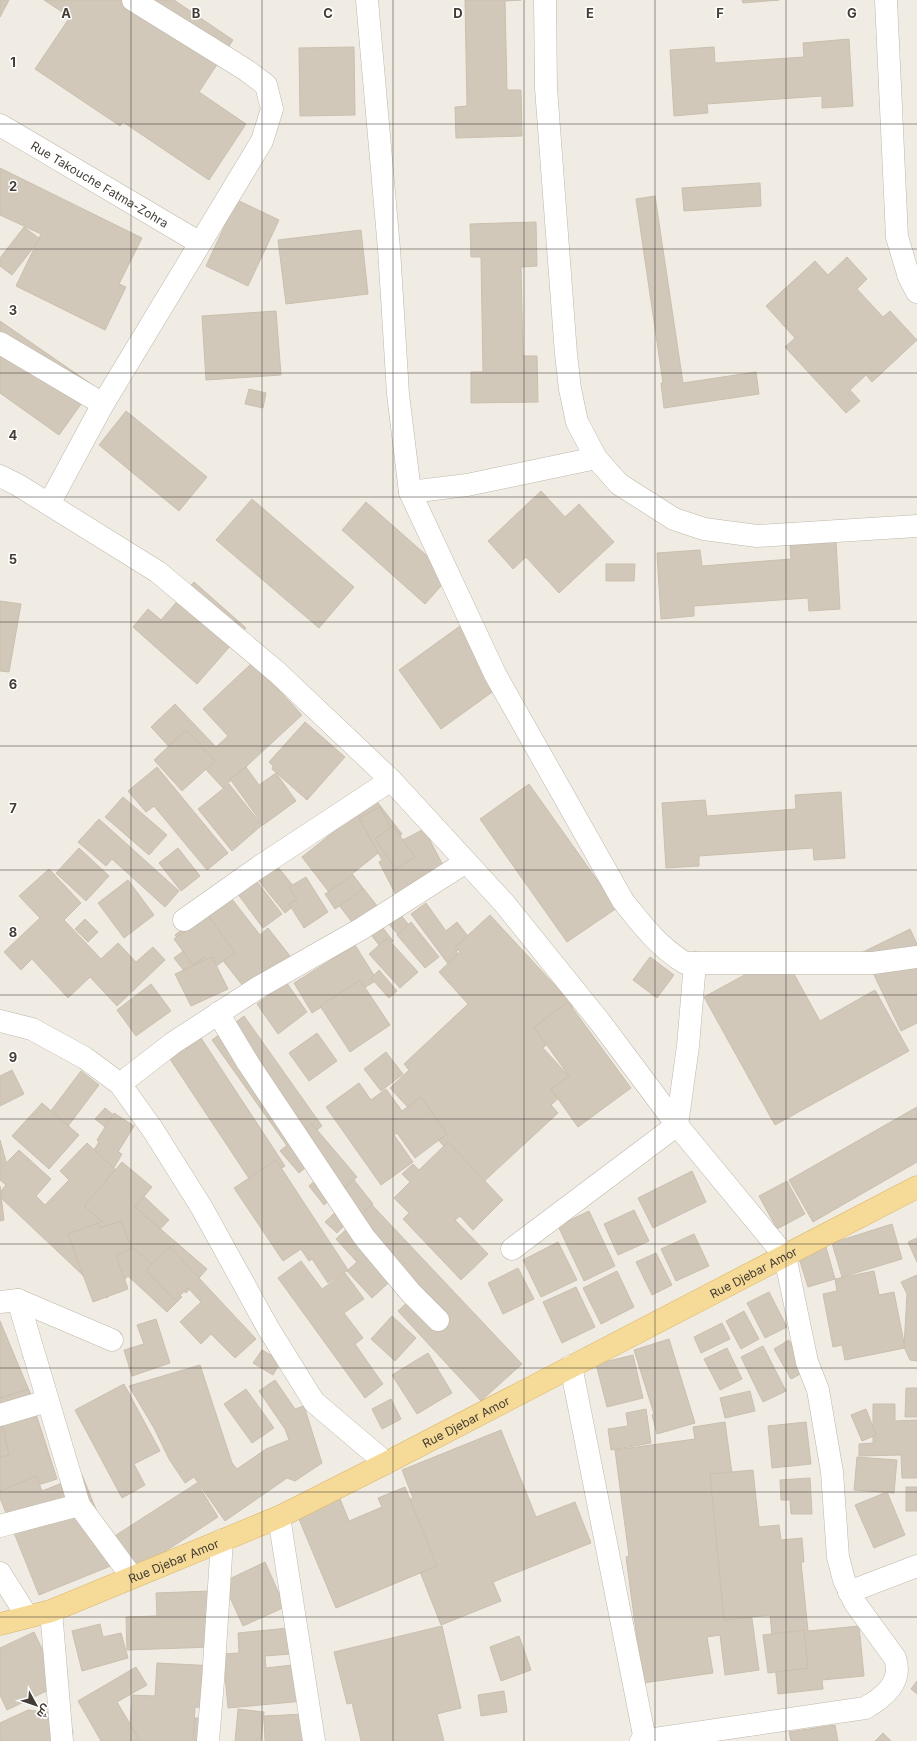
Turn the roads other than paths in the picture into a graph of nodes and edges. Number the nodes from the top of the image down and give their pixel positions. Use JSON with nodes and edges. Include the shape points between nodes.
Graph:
{"nodes":[{"id":1,"x":133,"y":0,"type":"edge"},
{"id":2,"x":367,"y":0,"type":"edge"},
{"id":3,"x":545,"y":0,"type":"edge"},
{"id":4,"x":886,"y":0,"type":"edge"},
{"id":5,"x":0,"y":125,"type":"edge"},
{"id":6,"x":200,"y":243,"type":"junction"},
{"id":7,"x":917,"y":292,"type":"edge"},
{"id":8,"x":0,"y":343,"type":"edge"},
{"id":9,"x":103,"y":404,"type":"junction"},
{"id":10,"x":596,"y":458,"type":"junction"},
{"id":11,"x":0,"y":476,"type":"edge"},
{"id":12,"x":410,"y":492,"type":"junction"},
{"id":13,"x":49,"y":504,"type":"junction"},
{"id":14,"x":917,"y":526,"type":"edge"},
{"id":15,"x":391,"y":780,"type":"junction"},
{"id":16,"x":466,"y":862,"type":"junction"},
{"id":17,"x":184,"y":920,"type":"dead end"},
{"id":18,"x":917,"y":957,"type":"edge"},
{"id":19,"x":695,"y":964,"type":"junction"},
{"id":20,"x":218,"y":1013,"type":"junction"},
{"id":21,"x":0,"y":1021,"type":"edge"},
{"id":22,"x":120,"y":1084,"type":"junction"},
{"id":23,"x":677,"y":1125,"type":"junction"},
{"id":24,"x":917,"y":1187,"type":"edge"},
{"id":25,"x":512,"y":1248,"type":"dead end"},
{"id":26,"x":785,"y":1256,"type":"junction"},
{"id":27,"x":9,"y":1301,"type":"edge"},
{"id":28,"x":438,"y":1320,"type":"dead end"},
{"id":29,"x":112,"y":1340,"type":"dead end"},
{"id":30,"x":571,"y":1366,"type":"junction"},
{"id":31,"x":47,"y":1402,"type":"junction"},
{"id":32,"x":0,"y":1415,"type":"edge"},
{"id":33,"x":386,"y":1463,"type":"junction"},
{"id":34,"x":79,"y":1505,"type":"junction"},
{"id":35,"x":280,"y":1517,"type":"junction"},
{"id":36,"x":0,"y":1526,"type":"edge"},
{"id":37,"x":222,"y":1540,"type":"junction"},
{"id":38,"x":917,"y":1566,"type":"edge"},
{"id":39,"x":0,"y":1573,"type":"edge"},
{"id":40,"x":132,"y":1577,"type":"junction"},
{"id":41,"x":849,"y":1592,"type":"junction"},
{"id":42,"x":51,"y":1611,"type":"junction"},
{"id":43,"x":27,"y":1616,"type":"junction"},
{"id":44,"x":0,"y":1624,"type":"edge"},
{"id":45,"x":62,"y":1741,"type":"edge"},
{"id":46,"x":208,"y":1741,"type":"edge"},
{"id":47,"x":314,"y":1741,"type":"edge"},
{"id":48,"x":643,"y":1741,"type":"edge"}],
"edges":[{"from":1,"to":6,"type":"street","via":[[246,70],[266,85],[270,97],[272,109],[262,141]]},
{"from":2,"to":12,"type":"street","via":[[389,249],[398,394]]},
{"from":3,"to":10,"type":"street","via":[[546,88],[566,354],[577,422]]},
{"from":4,"to":7,"type":"street","via":[[897,237],[909,277]]},
{"from":5,"to":6,"type":"street","name":"Rue Takouche Fatma-Zohra"},
{"from":6,"to":9,"type":"street"},
{"from":8,"to":9,"type":"street"},
{"from":9,"to":13,"type":"street"},
{"from":10,"to":12,"type":"street","via":[[467,485]]},
{"from":10,"to":14,"type":"street","via":[[619,484],[674,519],[704,529],[757,536]]},
{"from":11,"to":13,"type":"street"},
{"from":12,"to":19,"type":"street","via":[[495,674],[623,901],[646,931],[667,952],[685,963]]},
{"from":13,"to":15,"type":"street","via":[[158,572],[278,672]]},
{"from":15,"to":16,"type":"street"},
{"from":15,"to":17,"type":"street"},
{"from":16,"to":20,"type":"street","via":[[361,929]]},
{"from":16,"to":23,"type":"street","via":[[504,903],[600,1022]]},
{"from":18,"to":19,"type":"street","via":[[873,963]]},
{"from":19,"to":23,"type":"street","via":[[688,1046]]},
{"from":20,"to":22,"type":"street","via":[[173,1043]]},
{"from":20,"to":28,"type":"street","via":[[248,1063],[364,1237],[411,1293]]},
{"from":21,"to":22,"type":"street","via":[[32,1029],[85,1058]]},
{"from":22,"to":33,"type":"street","via":[[153,1130],[202,1208],[268,1328],[314,1402]]},
{"from":23,"to":25,"type":"street"},
{"from":23,"to":26,"type":"street"},
{"from":24,"to":26,"type":"main road","name":"Rue Djebar Amor"},
{"from":26,"to":30,"type":"main road","name":"Rue Djebar Amor"},
{"from":26,"to":41,"type":"street","via":[[807,1362],[818,1390],[832,1472],[838,1558]]},
{"from":27,"to":29,"type":"street"},
{"from":27,"to":31,"type":"street"},
{"from":30,"to":33,"type":"main road","name":"Rue Djebar Amor"},
{"from":30,"to":48,"type":"street"},
{"from":31,"to":32,"type":"street"},
{"from":31,"to":34,"type":"street"},
{"from":33,"to":35,"type":"main road","name":"Rue Djebar Amor"},
{"from":34,"to":36,"type":"street"},
{"from":34,"to":40,"type":"street"},
{"from":35,"to":37,"type":"main road","name":"Rue Djebar Amor"},
{"from":35,"to":47,"type":"street"},
{"from":37,"to":40,"type":"main road","name":"Rue Djebar Amor"},
{"from":37,"to":46,"type":"street"},
{"from":38,"to":41,"type":"street"},
{"from":39,"to":43,"type":"street"},
{"from":40,"to":42,"type":"main road","name":"Rue Djebar Amor"},
{"from":41,"to":48,"type":"street","via":[[895,1658],[899,1668],[896,1679],[881,1700],[865,1708]]},
{"from":42,"to":43,"type":"main road","name":"Rue Djebar Amor"},
{"from":42,"to":45,"type":"street"},
{"from":43,"to":44,"type":"main road","name":"Rue Djebar Amor"}]}
